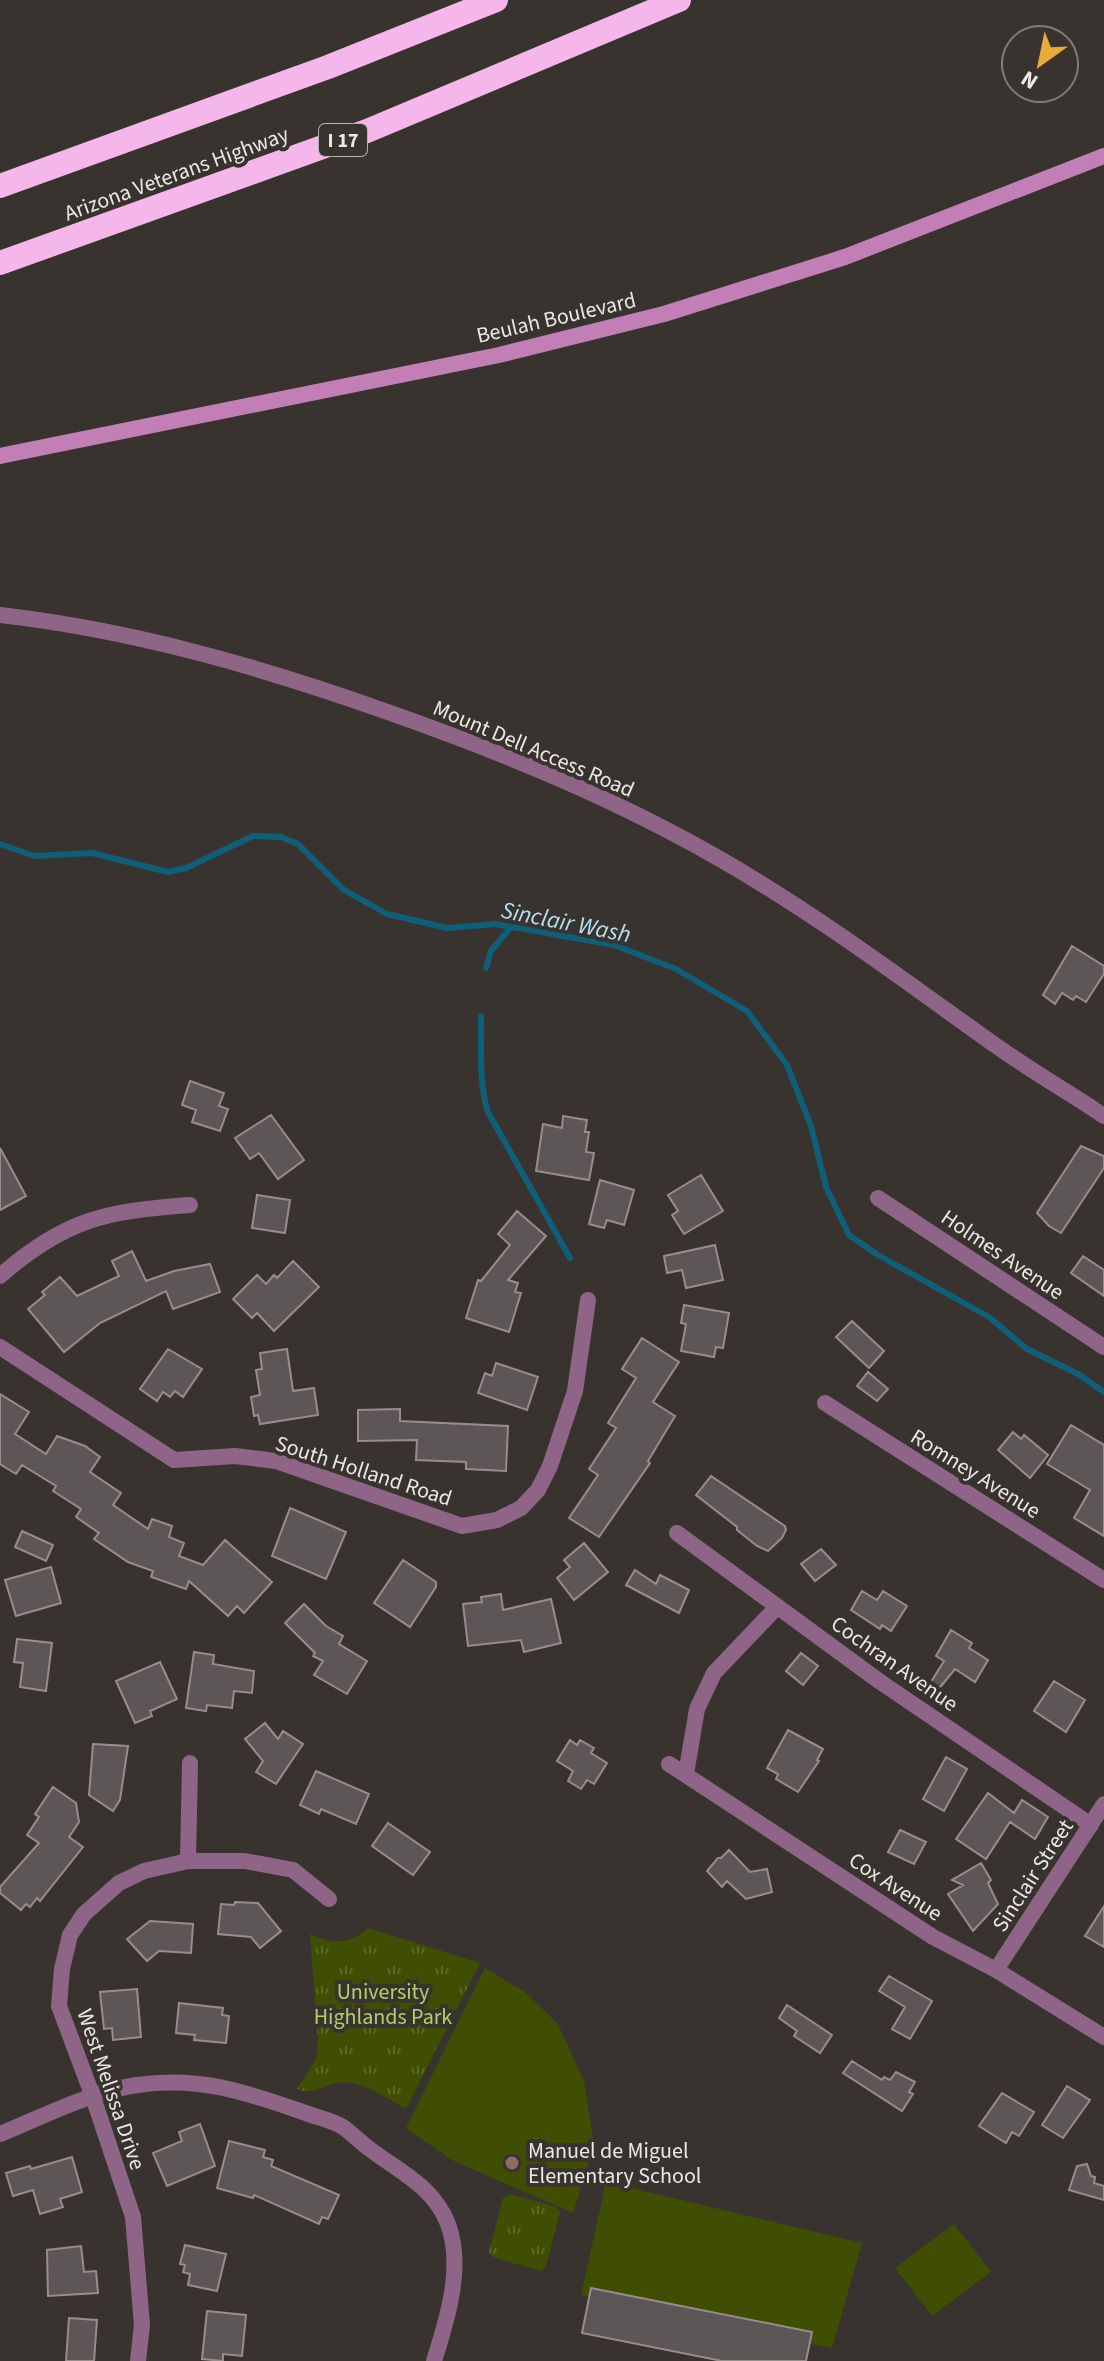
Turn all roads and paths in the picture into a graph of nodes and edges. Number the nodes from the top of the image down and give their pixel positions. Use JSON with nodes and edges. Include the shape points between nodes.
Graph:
{"nodes":[{"id":1,"x":496,"y":0,"type":"edge"},
{"id":2,"x":679,"y":0,"type":"edge"},
{"id":3,"x":1104,"y":156,"type":"edge"},
{"id":4,"x":0,"y":186,"type":"edge"},
{"id":5,"x":0,"y":263,"type":"edge"},
{"id":6,"x":0,"y":456,"type":"edge"},
{"id":7,"x":0,"y":615,"type":"edge"},
{"id":8,"x":1104,"y":1116,"type":"edge"},
{"id":9,"x":878,"y":1198,"type":"dead end"},
{"id":10,"x":190,"y":1205,"type":"dead end"},
{"id":11,"x":0,"y":1276,"type":"edge"},
{"id":12,"x":588,"y":1300,"type":"dead end"},
{"id":13,"x":0,"y":1347,"type":"edge"},
{"id":14,"x":1104,"y":1347,"type":"edge"},
{"id":15,"x":825,"y":1403,"type":"dead end"},
{"id":16,"x":677,"y":1533,"type":"dead end"},
{"id":17,"x":1104,"y":1580,"type":"edge"},
{"id":18,"x":777,"y":1607,"type":"junction"},
{"id":19,"x":190,"y":1763,"type":"dead end"},
{"id":20,"x":669,"y":1764,"type":"dead end"},
{"id":21,"x":686,"y":1774,"type":"junction"},
{"id":22,"x":1100,"y":1813,"type":"edge"},
{"id":23,"x":188,"y":1861,"type":"junction"},
{"id":24,"x":329,"y":1899,"type":"dead end"},
{"id":25,"x":996,"y":1970,"type":"junction"},
{"id":26,"x":1104,"y":2037,"type":"edge"},
{"id":27,"x":93,"y":2097,"type":"junction"},
{"id":28,"x":0,"y":2134,"type":"edge"},
{"id":29,"x":138,"y":2361,"type":"edge"},
{"id":30,"x":434,"y":2361,"type":"edge"}],
"edges":[{"from":1,"to":4,"type":"highway","via":[[314,73]]},
{"from":2,"to":5,"type":"highway","name":"Arizona Veterans Highway","number":"I 17","via":[[367,131]]},
{"from":3,"to":6,"type":"main road","name":"Beulah Boulevard","via":[[845,257],[664,314],[499,355]]},
{"from":7,"to":8,"type":"street","name":"Mount Dell Access Road","via":[[225,659],[469,740],[598,794],[766,886]]},
{"from":9,"to":14,"type":"street","name":"Holmes Avenue"},
{"from":10,"to":11,"type":"street","via":[[134,1209],[81,1222],[43,1242]]},
{"from":12,"to":13,"type":"street","name":"South Holland Road","via":[[575,1391],[538,1490],[521,1508],[497,1520],[462,1526],[276,1461],[235,1456],[174,1460]]},
{"from":15,"to":17,"type":"street","name":"Romney Avenue"},
{"from":16,"to":18,"type":"street","name":"Cochran Avenue"},
{"from":18,"to":21,"type":"street","via":[[714,1673],[697,1709]]},
{"from":18,"to":22,"type":"street","name":"Cochran Avenue","via":[[879,1681]]},
{"from":19,"to":23,"type":"street"},
{"from":20,"to":21,"type":"street","name":"Cox Avenue"},
{"from":21,"to":25,"type":"street","name":"Cox Avenue","via":[[933,1937]]},
{"from":22,"to":25,"type":"street","name":"Sinclair Street"},
{"from":23,"to":24,"type":"street","name":"West Melissa Drive","via":[[245,1861],[293,1870]]},
{"from":23,"to":27,"type":"street","name":"West Melissa Drive","via":[[119,1883],[84,1914],[70,1935],[59,2006]]},
{"from":25,"to":26,"type":"street","name":"Cox Avenue"},
{"from":27,"to":28,"type":"street"},
{"from":27,"to":29,"type":"street","name":"West Melissa Drive","via":[[133,2217],[142,2325]]},
{"from":27,"to":30,"type":"street","via":[[136,2085],[177,2083],[258,2095],[341,2125],[417,2182],[434,2199],[454,2248],[446,2324]]}]}
